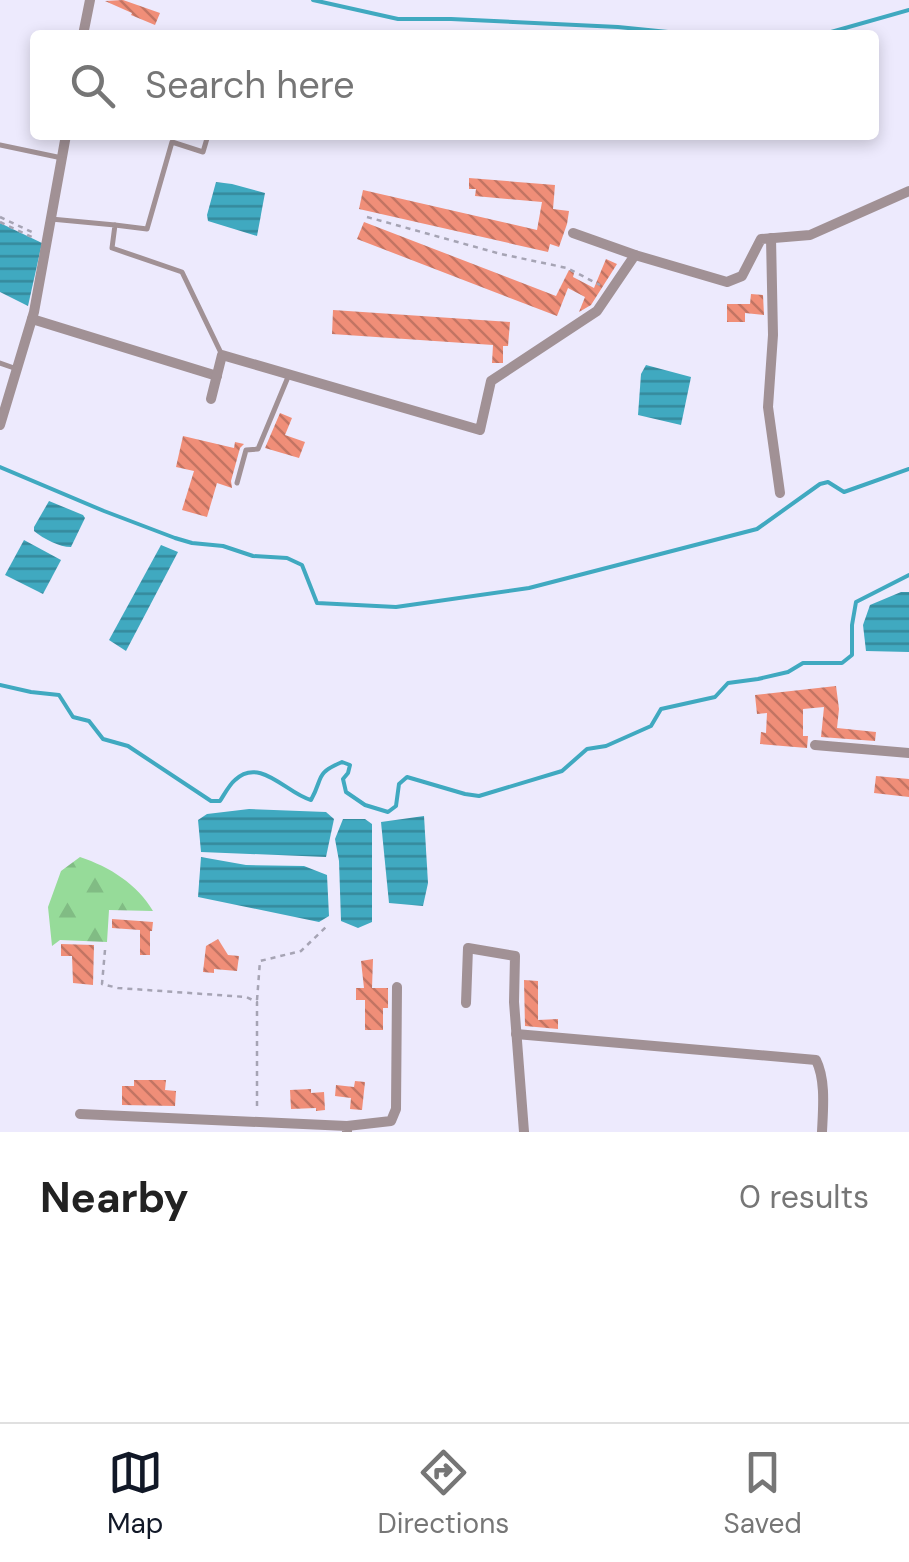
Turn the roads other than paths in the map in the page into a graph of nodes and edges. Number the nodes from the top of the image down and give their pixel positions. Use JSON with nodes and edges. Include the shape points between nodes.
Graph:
{"nodes":[{"id":1,"x":90,"y":0,"type":"edge"},
{"id":2,"x":84,"y":30,"type":"edge"},
{"id":3,"x":65,"y":140,"type":"edge"},
{"id":4,"x":206,"y":140,"type":"edge"},
{"id":5,"x":0,"y":146,"type":"edge"},
{"id":6,"x":62,"y":158,"type":"junction"},
{"id":7,"x":909,"y":191,"type":"edge"},
{"id":8,"x":51,"y":219,"type":"junction"},
{"id":9,"x":115,"y":225,"type":"junction"},
{"id":10,"x":573,"y":233,"type":"dead end"},
{"id":11,"x":771,"y":238,"type":"junction"},
{"id":12,"x":636,"y":256,"type":"junction"},
{"id":13,"x":32,"y":319,"type":"junction"},
{"id":14,"x":222,"y":355,"type":"junction"},
{"id":15,"x":0,"y":363,"type":"edge"},
{"id":16,"x":17,"y":369,"type":"junction"},
{"id":17,"x":289,"y":374,"type":"junction"},
{"id":18,"x":217,"y":376,"type":"junction"},
{"id":19,"x":211,"y":399,"type":"dead end"},
{"id":20,"x":0,"y":425,"type":"edge"},
{"id":21,"x":237,"y":483,"type":"dead end"},
{"id":22,"x":780,"y":492,"type":"dead end"},
{"id":23,"x":815,"y":745,"type":"dead end"},
{"id":24,"x":909,"y":753,"type":"edge"},
{"id":25,"x":398,"y":987,"type":"dead end"},
{"id":26,"x":466,"y":1003,"type":"dead end"},
{"id":27,"x":516,"y":1034,"type":"junction"},
{"id":28,"x":80,"y":1114,"type":"dead end"},
{"id":29,"x":347,"y":1129,"type":"edge"},
{"id":30,"x":524,"y":1132,"type":"edge"},
{"id":31,"x":822,"y":1132,"type":"edge"}],
"edges":[{"from":1,"to":2,"type":"street"},
{"from":3,"to":6,"type":"street"},
{"from":4,"to":9,"type":"lane","via":[[202,152],[172,142],[147,229]]},
{"from":5,"to":6,"type":"lane"},
{"from":6,"to":8,"type":"street"},
{"from":7,"to":11,"type":"street","via":[[810,235]]},
{"from":8,"to":9,"type":"lane"},
{"from":8,"to":13,"type":"street"},
{"from":9,"to":14,"type":"lane","via":[[112,248],[182,272]]},
{"from":10,"to":12,"type":"street"},
{"from":11,"to":12,"type":"street","via":[[761,239],[742,276],[727,282]]},
{"from":11,"to":22,"type":"street","via":[[768,407]]},
{"from":12,"to":17,"type":"street","via":[[597,311],[491,381],[480,430]]},
{"from":13,"to":16,"type":"street"},
{"from":13,"to":18,"type":"street"},
{"from":14,"to":17,"type":"street"},
{"from":14,"to":18,"type":"street"},
{"from":15,"to":16,"type":"lane"},
{"from":16,"to":20,"type":"street"},
{"from":17,"to":21,"type":"lane","via":[[258,449],[246,450]]},
{"from":18,"to":19,"type":"street"},
{"from":23,"to":24,"type":"street"},
{"from":25,"to":29,"type":"street","via":[[396,1109],[391,1120]]},
{"from":26,"to":27,"type":"street","via":[[468,948],[515,956]]},
{"from":27,"to":30,"type":"street"},
{"from":27,"to":31,"type":"street","via":[[816,1060]]},
{"from":28,"to":29,"type":"street"}]}
